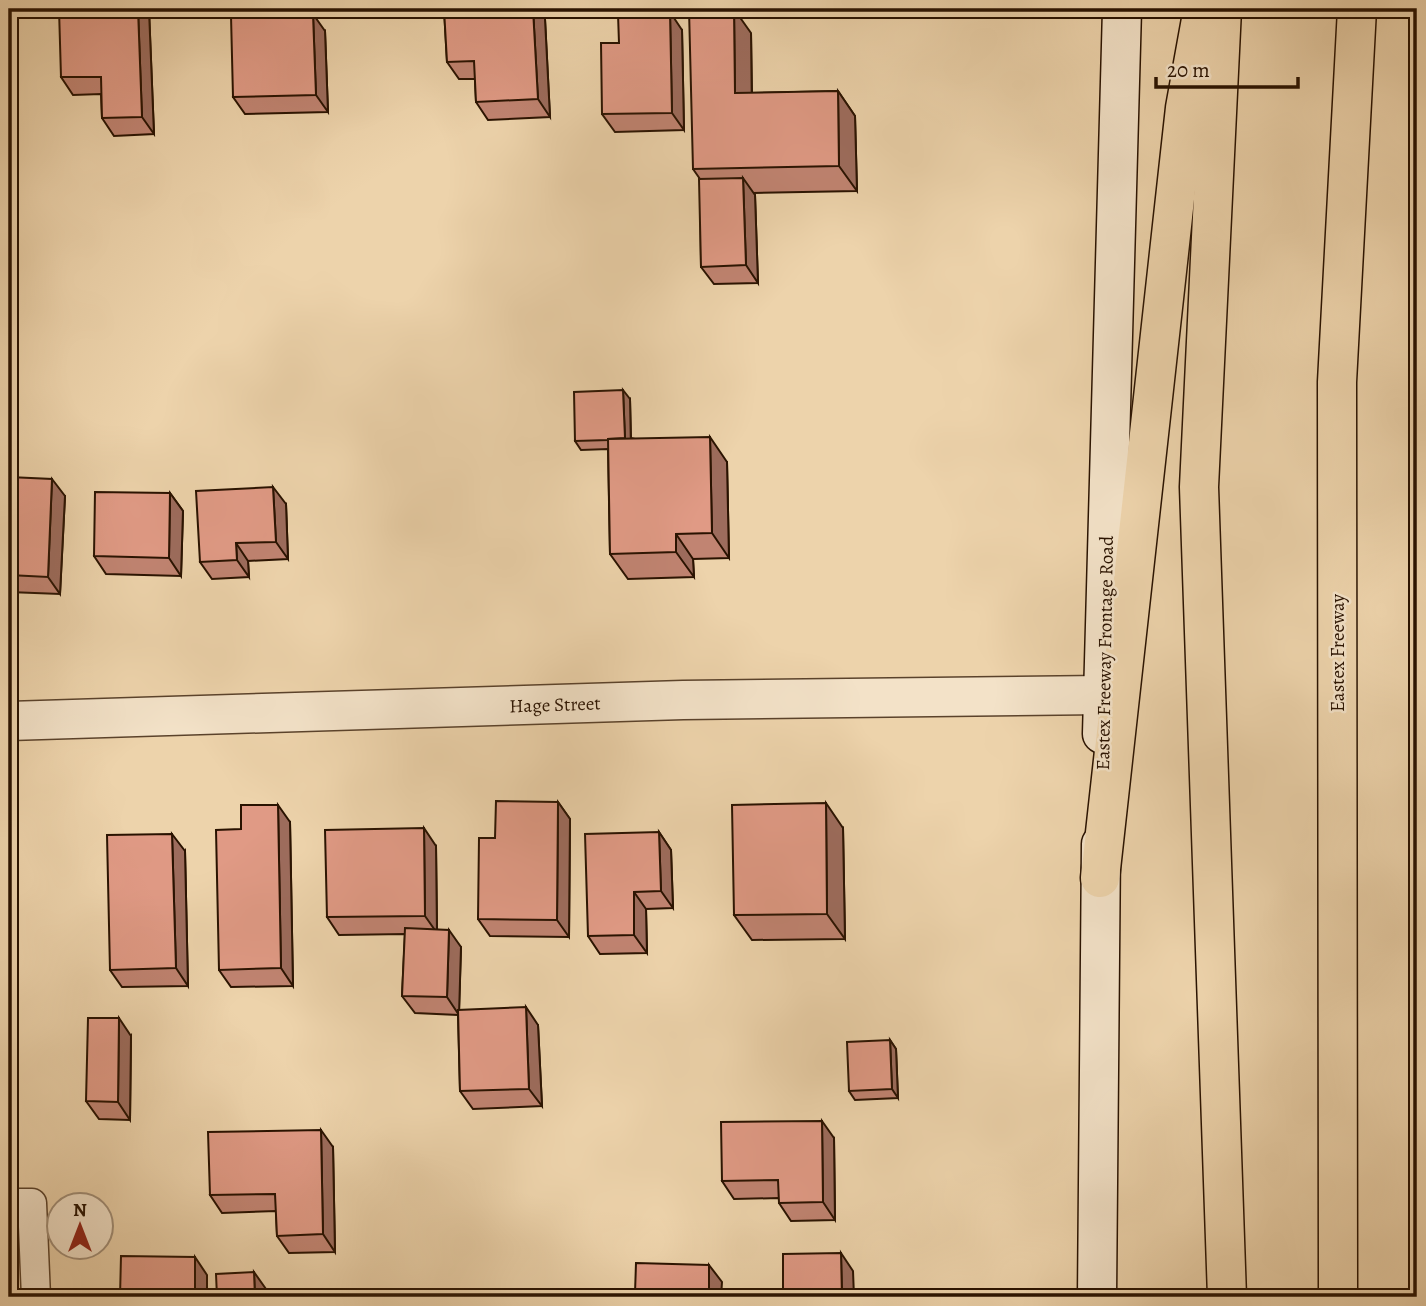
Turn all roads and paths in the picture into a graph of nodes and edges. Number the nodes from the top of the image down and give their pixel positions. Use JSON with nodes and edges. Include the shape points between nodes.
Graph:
{"nodes":[{"id":1,"x":1122,"y":9,"type":"edge"},
{"id":2,"x":1203,"y":9,"type":"edge"},
{"id":3,"x":1223,"y":9,"type":"edge"},
{"id":4,"x":1357,"y":9,"type":"edge"},
{"id":5,"x":1102,"y":695,"type":"junction"},
{"id":6,"x":9,"y":722,"type":"edge"},
{"id":7,"x":1100,"y":878,"type":"junction"},
{"id":8,"x":9,"y":1203,"type":"edge"},
{"id":9,"x":36,"y":1297,"type":"edge"},
{"id":10,"x":1097,"y":1297,"type":"edge"},
{"id":11,"x":1227,"y":1297,"type":"edge"},
{"id":12,"x":1338,"y":1297,"type":"edge"}],
"edges":[{"from":1,"to":5,"type":"main road","name":"Eastex Freeway Frontage Road"},
{"from":2,"to":7,"type":"highway","via":[[1185,108]]},
{"from":3,"to":11,"type":"highway","via":[[1199,487]]},
{"from":4,"to":12,"type":"highway","name":"Eastex Freeway","via":[[1337,382]]},
{"from":5,"to":6,"type":"main road","name":"Hage Street","via":[[684,700]]},
{"from":5,"to":7,"type":"main road","name":"Eastex Freeway Frontage Road"},
{"from":7,"to":10,"type":"main road","name":"Eastex Freeway Frontage Road"},
{"from":8,"to":9,"type":"lane","via":[[33,1203]]}]}
